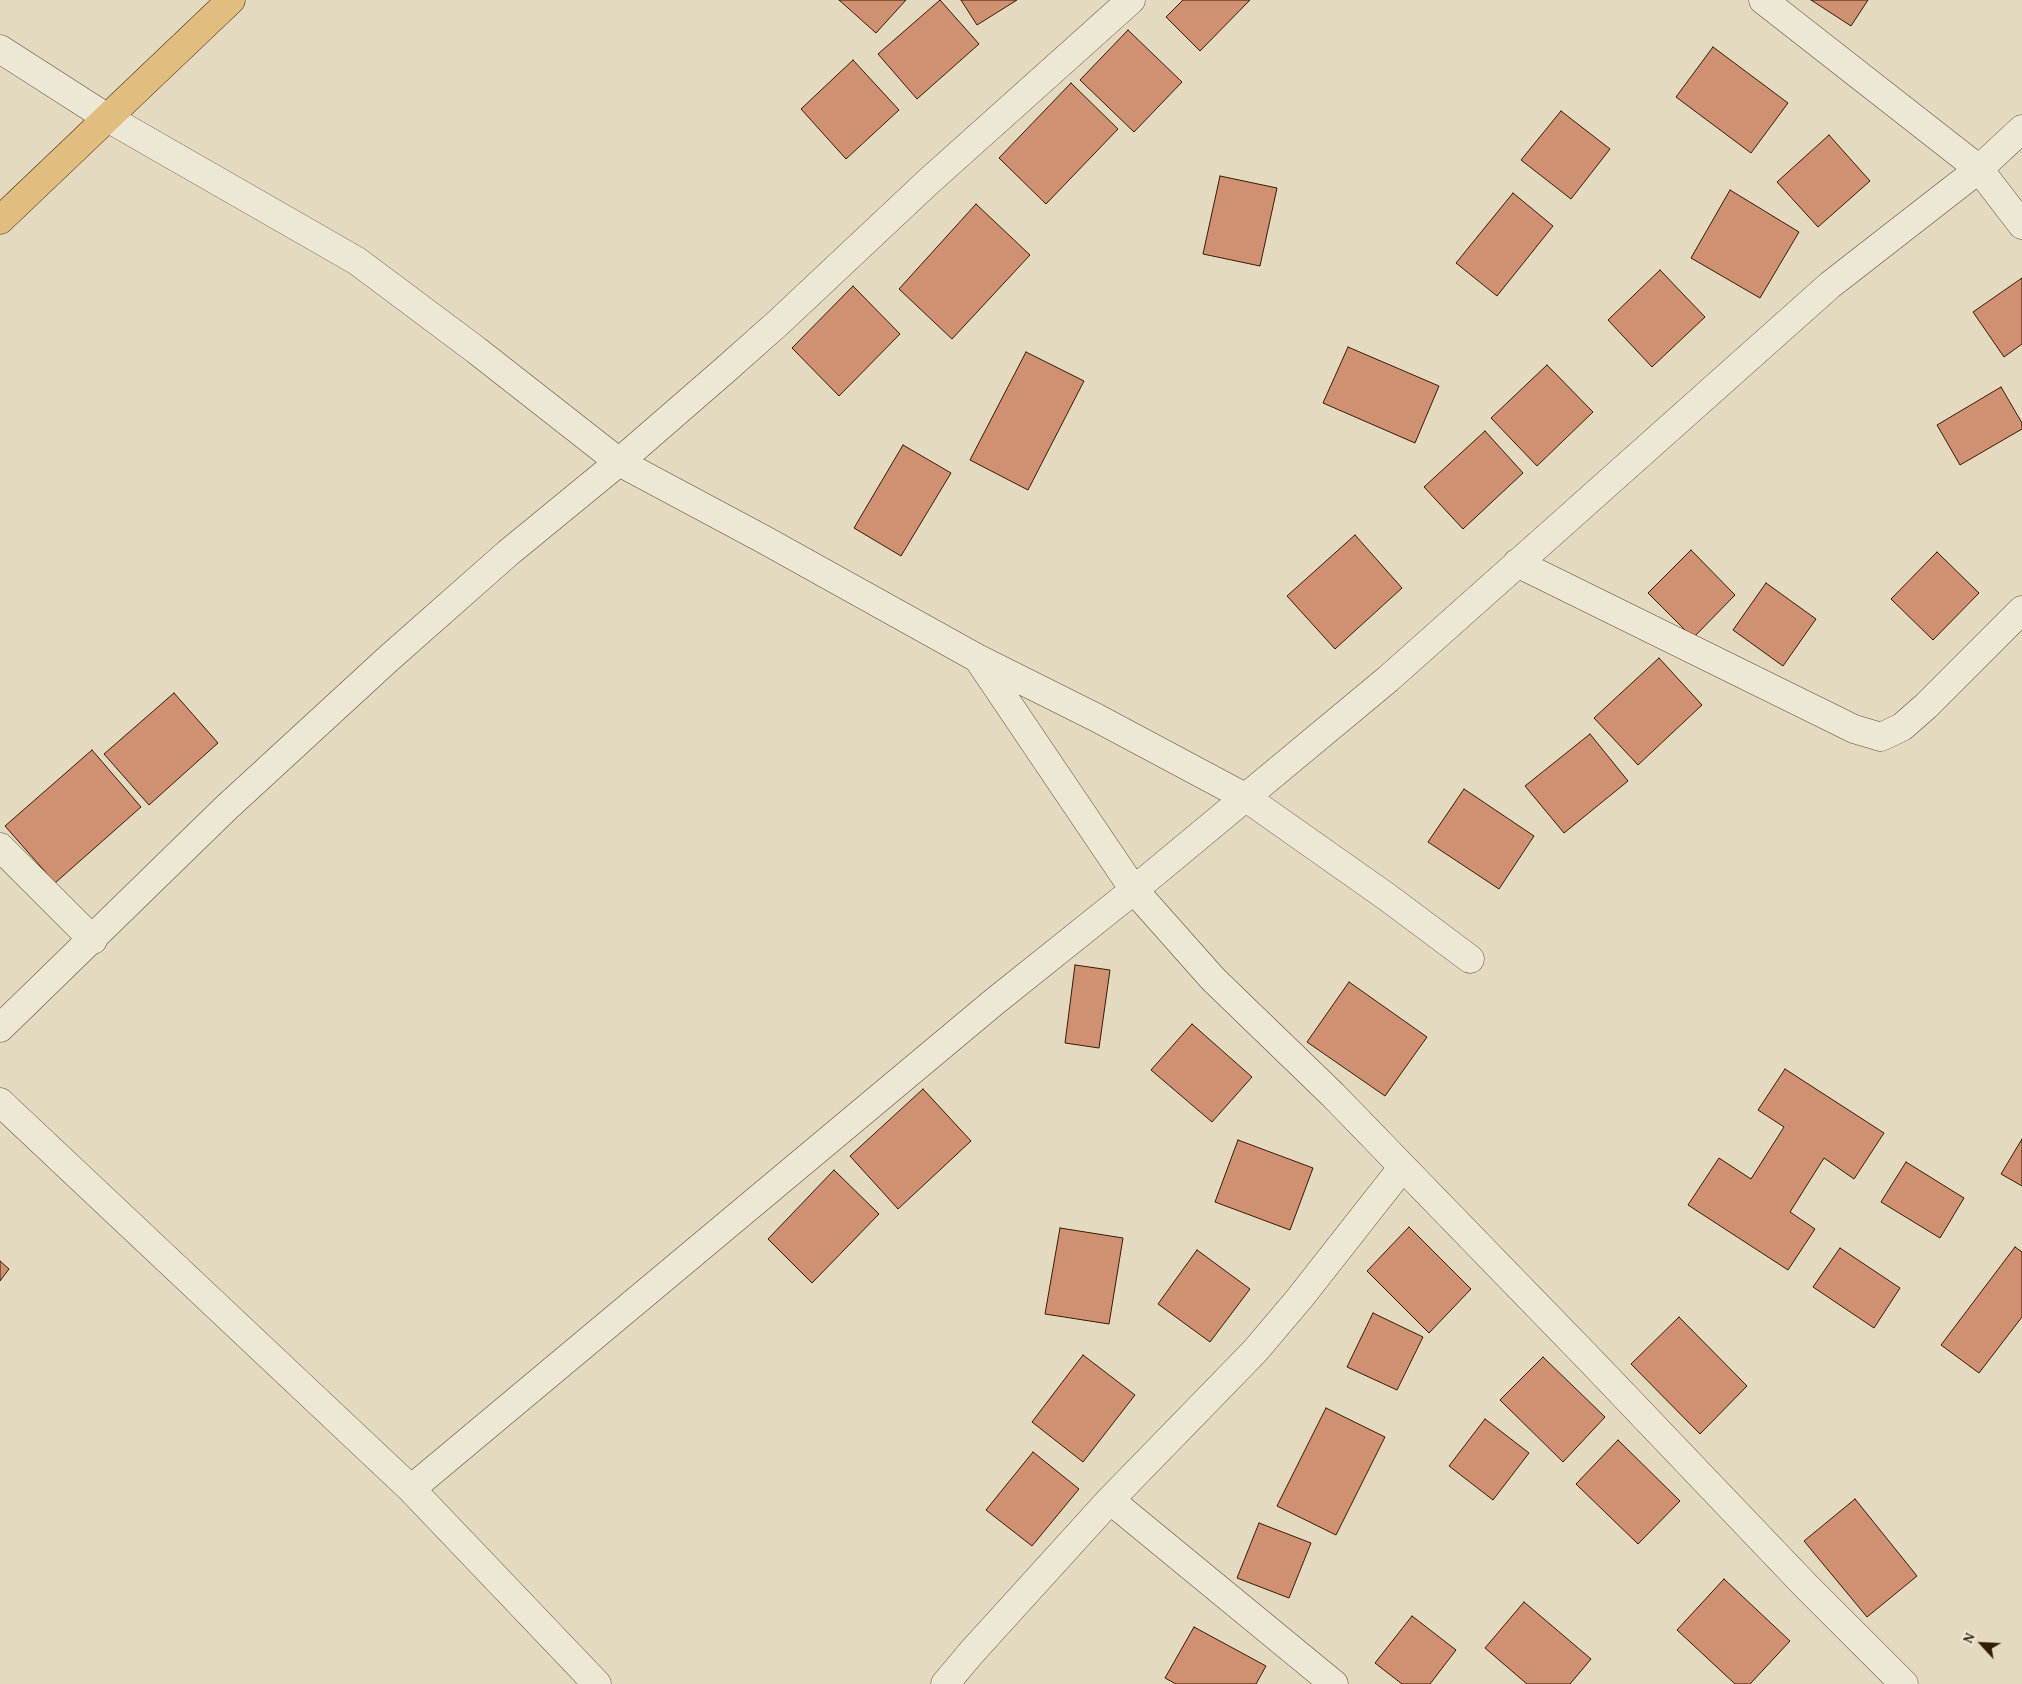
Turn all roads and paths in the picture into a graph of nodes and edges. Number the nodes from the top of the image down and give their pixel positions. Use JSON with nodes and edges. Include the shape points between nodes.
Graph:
{"nodes":[{"id":1,"x":231,"y":0,"type":"edge"},
{"id":2,"x":1131,"y":0,"type":"edge"},
{"id":3,"x":1764,"y":0,"type":"edge"},
{"id":4,"x":0,"y":49,"type":"edge"},
{"id":5,"x":106,"y":118,"type":"junction"},
{"id":6,"x":2022,"y":130,"type":"edge"},
{"id":7,"x":1979,"y":169,"type":"junction"},
{"id":8,"x":0,"y":220,"type":"edge"},
{"id":9,"x":2022,"y":225,"type":"edge"},
{"id":10,"x":619,"y":462,"type":"junction"},
{"id":11,"x":1517,"y":563,"type":"junction"},
{"id":12,"x":2022,"y":610,"type":"edge"},
{"id":13,"x":978,"y":658,"type":"junction"},
{"id":14,"x":1245,"y":797,"type":"junction"},
{"id":15,"x":0,"y":847,"type":"edge"},
{"id":16,"x":1134,"y":890,"type":"junction"},
{"id":17,"x":93,"y":940,"type":"junction"},
{"id":18,"x":1470,"y":959,"type":"dead end"},
{"id":19,"x":0,"y":1028,"type":"edge"},
{"id":20,"x":0,"y":1102,"type":"edge"},
{"id":21,"x":1402,"y":1168,"type":"junction"},
{"id":22,"x":411,"y":1489,"type":"junction"},
{"id":23,"x":1110,"y":1500,"type":"junction"},
{"id":24,"x":597,"y":1684,"type":"edge"},
{"id":25,"x":945,"y":1684,"type":"edge"},
{"id":26,"x":1334,"y":1684,"type":"edge"},
{"id":27,"x":1904,"y":1684,"type":"edge"}],
"edges":[{"from":1,"to":5,"type":"main road"},
{"from":2,"to":10,"type":"street","via":[[928,182],[779,322]]},
{"from":3,"to":7,"type":"street"},
{"from":4,"to":5,"type":"street"},
{"from":5,"to":8,"type":"main road"},
{"from":5,"to":10,"type":"street","via":[[356,260]]},
{"from":6,"to":7,"type":"street"},
{"from":7,"to":9,"type":"street"},
{"from":7,"to":11,"type":"street","via":[[1830,286]]},
{"from":10,"to":13,"type":"street"},
{"from":10,"to":17,"type":"street","via":[[508,553],[388,659],[226,808]]},
{"from":11,"to":12,"type":"street","via":[[1854,729],[1881,737],[1902,727],[1926,706]]},
{"from":11,"to":14,"type":"street","via":[[1388,679]]},
{"from":13,"to":14,"type":"street"},
{"from":13,"to":16,"type":"street"},
{"from":14,"to":16,"type":"street"},
{"from":14,"to":18,"type":"street"},
{"from":15,"to":17,"type":"street"},
{"from":16,"to":21,"type":"street","via":[[1213,979],[1333,1095]]},
{"from":16,"to":22,"type":"street","via":[[979,1014]]},
{"from":17,"to":19,"type":"street"},
{"from":20,"to":22,"type":"street"},
{"from":21,"to":23,"type":"street","via":[[1255,1351]]},
{"from":21,"to":27,"type":"street"},
{"from":22,"to":24,"type":"street"},
{"from":23,"to":25,"type":"street"},
{"from":23,"to":26,"type":"street"}]}
